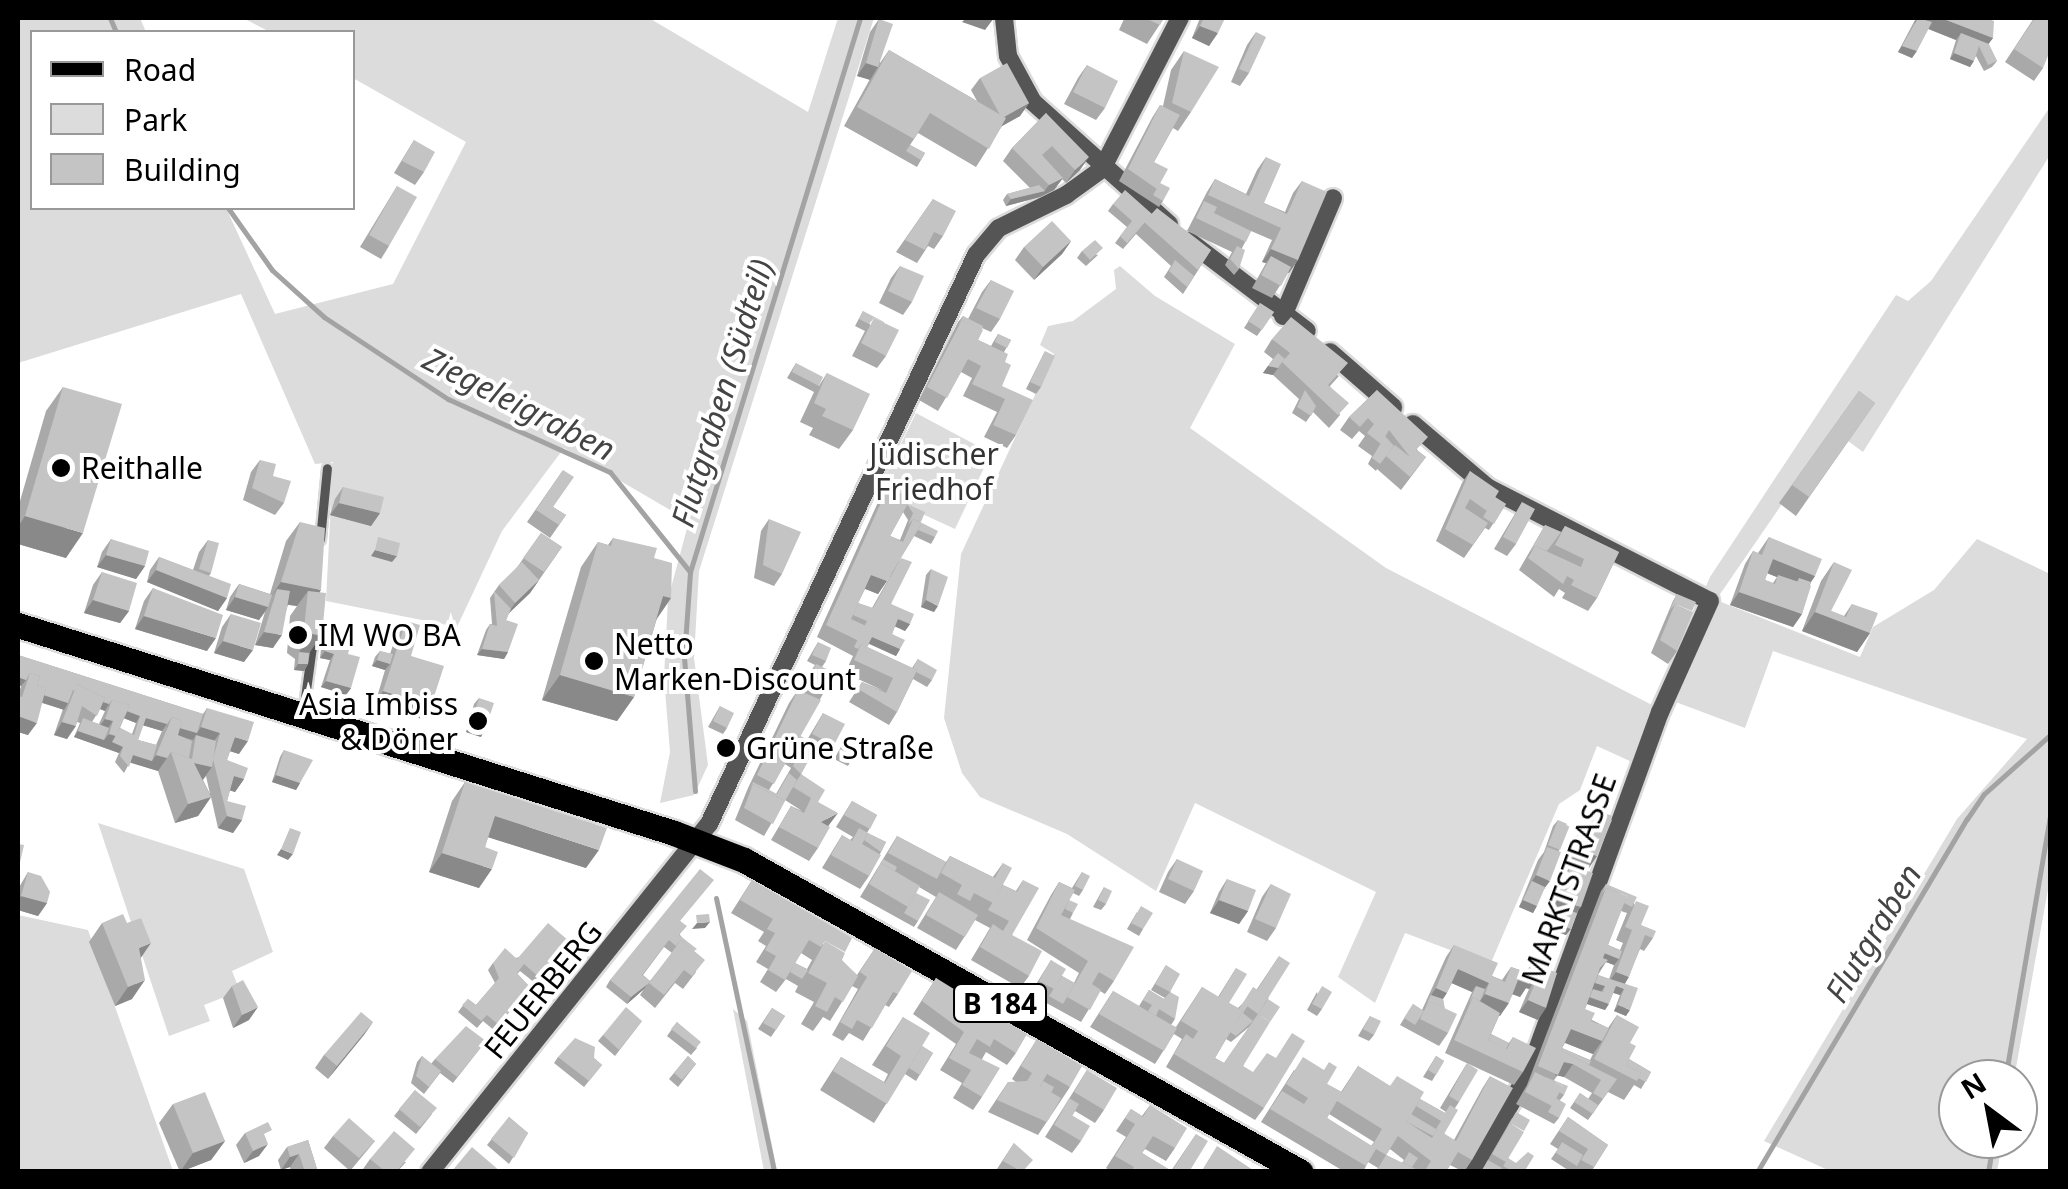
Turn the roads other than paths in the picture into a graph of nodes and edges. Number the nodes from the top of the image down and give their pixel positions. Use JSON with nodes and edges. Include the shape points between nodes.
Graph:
{"nodes":[{"id":1,"x":1004,"y":18,"type":"edge"},
{"id":2,"x":1180,"y":18,"type":"edge"},
{"id":3,"x":1102,"y":169,"type":"junction"},
{"id":4,"x":1333,"y":198,"type":"dead end"},
{"id":5,"x":1283,"y":316,"type":"junction"},
{"id":6,"x":326,"y":468,"type":"dead end"},
{"id":7,"x":319,"y":554,"type":"edge"},
{"id":8,"x":315,"y":617,"type":"edge"},
{"id":9,"x":18,"y":625,"type":"edge"},
{"id":10,"x":303,"y":715,"type":"junction"},
{"id":11,"x":696,"y":841,"type":"junction"},
{"id":12,"x":430,"y":1172,"type":"edge"},
{"id":13,"x":1301,"y":1172,"type":"edge"},
{"id":14,"x":1471,"y":1172,"type":"edge"}],
"edges":[{"from":1,"to":3,"type":"street","via":[[1008,56],[1024,89]]},
{"from":2,"to":3,"type":"street"},
{"from":3,"to":5,"type":"street"},
{"from":3,"to":11,"type":"street","via":[[1066,196],[998,228],[976,255]]},
{"from":4,"to":5,"type":"street"},
{"from":5,"to":14,"type":"street","name":"MARKTSTRASSE","via":[[1487,487],[1710,601],[1660,712],[1528,1072]]},
{"from":6,"to":7,"type":"lane"},
{"from":8,"to":10,"type":"lane"},
{"from":9,"to":10,"type":"main road","number":"B 184"},
{"from":10,"to":11,"type":"main road","number":"B 184"},
{"from":11,"to":12,"type":"street","name":"FEUERBERG"},
{"from":11,"to":13,"type":"main road","number":"B 184","via":[[770,874]]}]}
